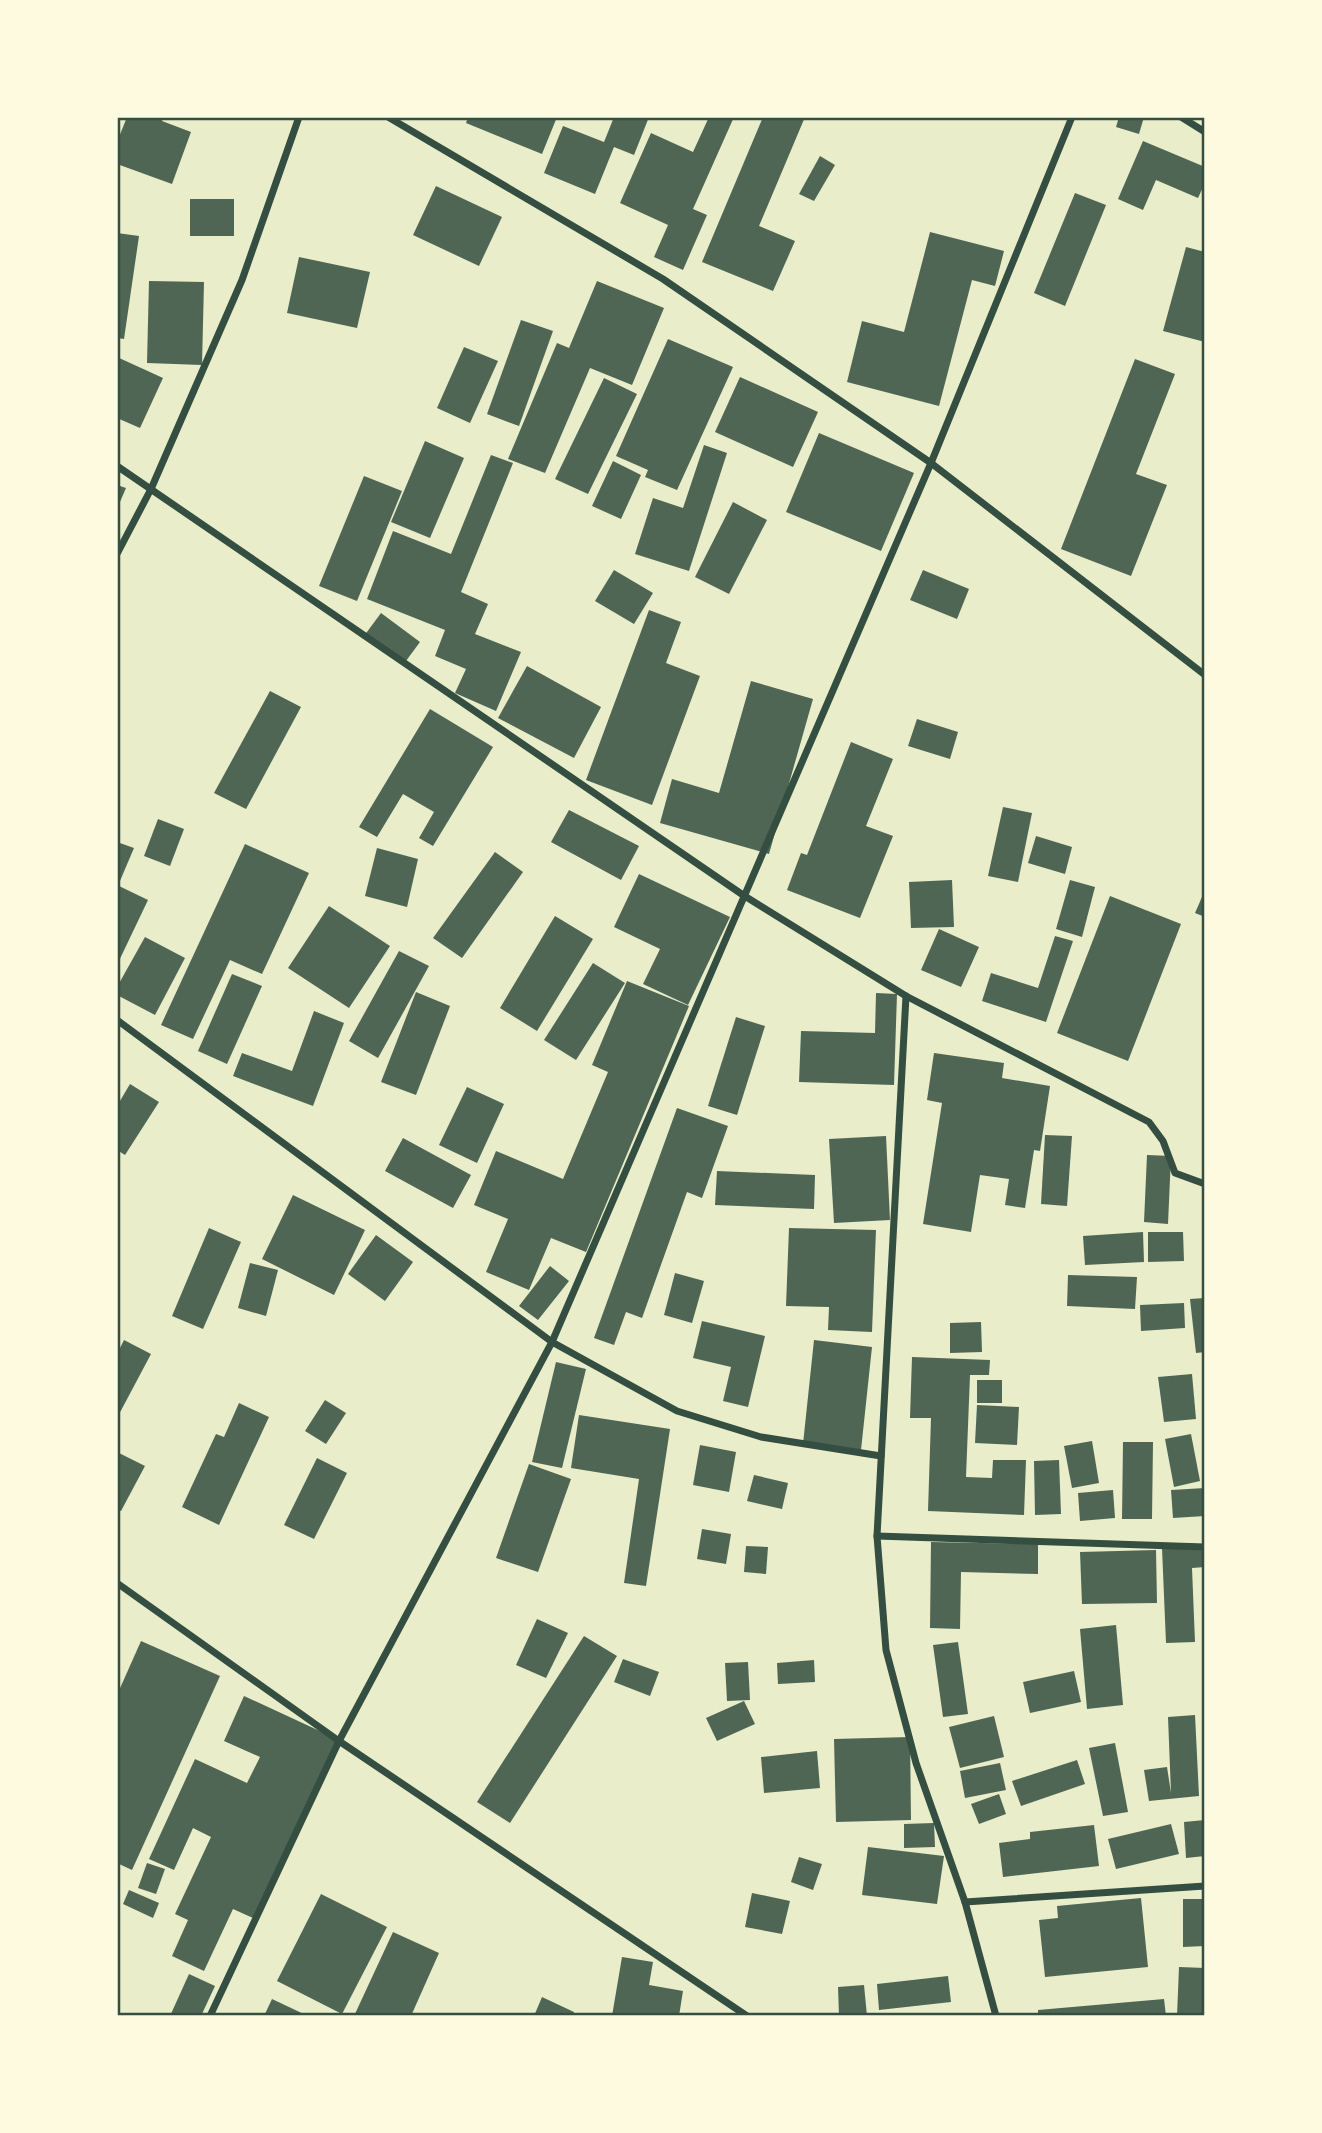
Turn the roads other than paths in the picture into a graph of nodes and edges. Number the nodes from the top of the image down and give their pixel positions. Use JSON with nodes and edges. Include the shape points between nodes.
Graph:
{"nodes":[{"id":1,"x":299,"y":117,"type":"edge"},
{"id":2,"x":388,"y":117,"type":"edge"},
{"id":3,"x":1072,"y":117,"type":"edge"},
{"id":4,"x":1181,"y":117,"type":"edge"},
{"id":5,"x":1205,"y":132,"type":"edge"},
{"id":6,"x":931,"y":463,"type":"junction"},
{"id":7,"x":117,"y":466,"type":"edge"},
{"id":8,"x":151,"y":489,"type":"junction"},
{"id":9,"x":117,"y":554,"type":"edge"},
{"id":10,"x":1205,"y":675,"type":"edge"},
{"id":11,"x":743,"y":895,"type":"junction"},
{"id":12,"x":906,"y":996,"type":"junction"},
{"id":13,"x":117,"y":1020,"type":"edge"},
{"id":14,"x":1205,"y":1184,"type":"edge"},
{"id":15,"x":551,"y":1342,"type":"junction"},
{"id":16,"x":881,"y":1456,"type":"junction"},
{"id":17,"x":877,"y":1536,"type":"junction"},
{"id":18,"x":1205,"y":1547,"type":"edge"},
{"id":19,"x":117,"y":1583,"type":"edge"},
{"id":20,"x":339,"y":1741,"type":"junction"},
{"id":21,"x":1205,"y":1886,"type":"edge"},
{"id":22,"x":965,"y":1902,"type":"junction"},
{"id":23,"x":210,"y":2016,"type":"edge"},
{"id":24,"x":747,"y":2016,"type":"edge"},
{"id":25,"x":996,"y":2016,"type":"edge"}],
"edges":[{"from":1,"to":8,"type":"street","via":[[242,280]]},
{"from":2,"to":6,"type":"street","via":[[663,279]]},
{"from":3,"to":6,"type":"street"},
{"from":4,"to":5,"type":"street"},
{"from":6,"to":10,"type":"street"},
{"from":6,"to":11,"type":"street"},
{"from":7,"to":8,"type":"street"},
{"from":8,"to":9,"type":"street"},
{"from":8,"to":11,"type":"street"},
{"from":11,"to":12,"type":"street"},
{"from":11,"to":15,"type":"street"},
{"from":12,"to":14,"type":"street","via":[[1149,1122],[1163,1141],[1175,1172]]},
{"from":12,"to":16,"type":"street"},
{"from":13,"to":15,"type":"street"},
{"from":15,"to":16,"type":"street","via":[[677,1411],[761,1437]]},
{"from":15,"to":20,"type":"street"},
{"from":16,"to":17,"type":"street"},
{"from":17,"to":18,"type":"street"},
{"from":17,"to":22,"type":"street","via":[[886,1650],[916,1763]]},
{"from":19,"to":20,"type":"street"},
{"from":20,"to":23,"type":"street"},
{"from":20,"to":24,"type":"street"},
{"from":21,"to":22,"type":"street"},
{"from":22,"to":25,"type":"street"}]}
